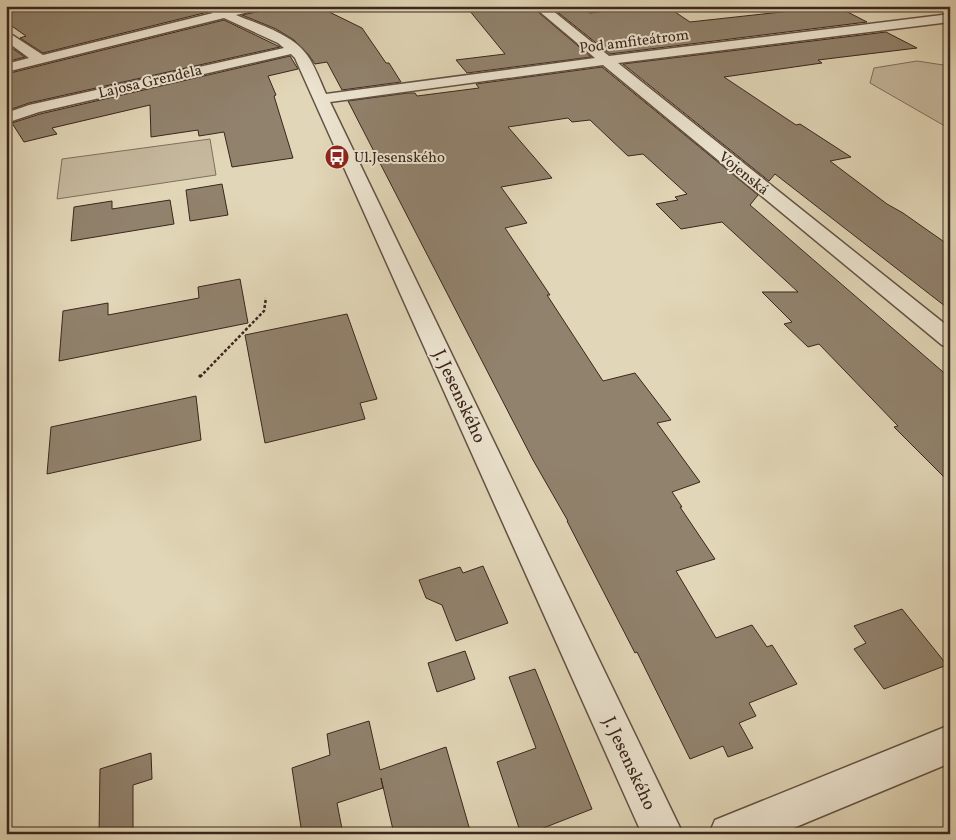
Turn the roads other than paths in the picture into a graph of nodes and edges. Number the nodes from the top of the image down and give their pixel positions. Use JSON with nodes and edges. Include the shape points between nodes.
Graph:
{"nodes":[{"id":1,"x":207,"y":6,"type":"edge"},
{"id":2,"x":257,"y":6,"type":"edge"},
{"id":3,"x":539,"y":6,"type":"edge"},
{"id":4,"x":225,"y":14,"type":"junction"},
{"id":5,"x":950,"y":18,"type":"edge"},
{"id":6,"x":6,"y":35,"type":"edge"},
{"id":7,"x":295,"y":49,"type":"junction"},
{"id":8,"x":41,"y":60,"type":"junction"},
{"id":9,"x":605,"y":61,"type":"junction"},
{"id":10,"x":6,"y":68,"type":"edge"},
{"id":11,"x":322,"y":99,"type":"junction"},
{"id":12,"x":6,"y":118,"type":"edge"},
{"id":13,"x":950,"y":340,"type":"edge"},
{"id":14,"x":950,"y":744,"type":"edge"},
{"id":15,"x":663,"y":834,"type":"edge"},
{"id":16,"x":729,"y":834,"type":"edge"}],
"edges":[{"from":1,"to":4,"type":"street","name":"J. Jesenského"},
{"from":2,"to":4,"type":"street"},
{"from":3,"to":9,"type":"street","name":"Vojenská"},
{"from":4,"to":7,"type":"street","name":"J. Jesenského"},
{"from":4,"to":8,"type":"street"},
{"from":5,"to":9,"type":"street","name":"Pod amfiteátrom"},
{"from":6,"to":8,"type":"street"},
{"from":7,"to":11,"type":"street","name":"J. Jesenského"},
{"from":7,"to":12,"type":"street","name":"Lajosa Grendela","via":[[34,108]]},
{"from":8,"to":10,"type":"street"},
{"from":9,"to":11,"type":"street","name":"Pod amfiteátrom"},
{"from":9,"to":13,"type":"street","name":"Vojenská"},
{"from":11,"to":15,"type":"street","name":"J. Jesenského"},
{"from":14,"to":16,"type":"street"}]}
